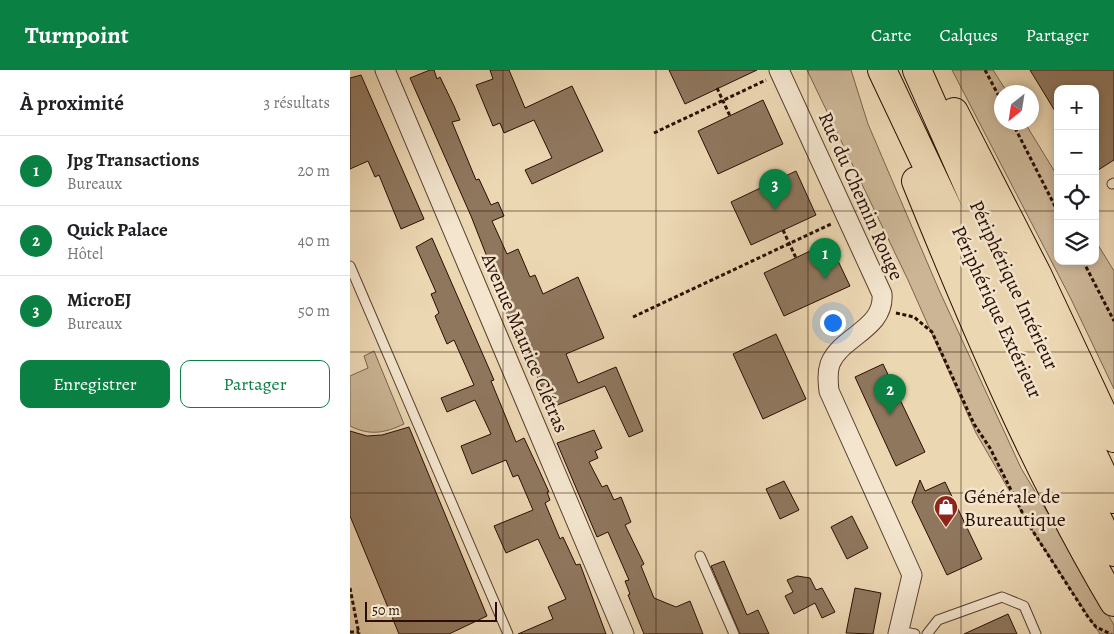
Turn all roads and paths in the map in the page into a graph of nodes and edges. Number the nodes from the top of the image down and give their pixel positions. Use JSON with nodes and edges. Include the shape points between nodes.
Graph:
{"nodes":[{"id":1,"x":385,"y":70,"type":"edge"},
{"id":2,"x":882,"y":70,"type":"edge"},
{"id":3,"x":985,"y":70,"type":"edge"},
{"id":4,"x":780,"y":72,"type":"edge"},
{"id":5,"x":918,"y":72,"type":"edge"},
{"id":6,"x":994,"y":87,"type":"edge"},
{"id":7,"x":718,"y":88,"type":"dead end"},
{"id":8,"x":722,"y":100,"type":"junction"},
{"id":9,"x":730,"y":116,"type":"dead end"},
{"id":10,"x":1016,"y":130,"type":"edge"},
{"id":11,"x":911,"y":132,"type":"junction"},
{"id":12,"x":654,"y":133,"type":"dead end"},
{"id":13,"x":1054,"y":204,"type":"edge"},
{"id":14,"x":847,"y":216,"type":"junction"},
{"id":15,"x":784,"y":230,"type":"dead end"},
{"id":16,"x":790,"y":243,"type":"junction"},
{"id":17,"x":796,"y":258,"type":"dead end"},
{"id":18,"x":1085,"y":265,"type":"edge"},
{"id":19,"x":350,"y":266,"type":"edge"},
{"id":20,"x":881,"y":310,"type":"junction"},
{"id":21,"x":633,"y":317,"type":"dead end"},
{"id":22,"x":1114,"y":322,"type":"edge"},
{"id":23,"x":1114,"y":438,"type":"edge"},
{"id":24,"x":1114,"y":499,"type":"edge"},
{"id":25,"x":1114,"y":552,"type":"edge"},
{"id":26,"x":700,"y":556,"type":"dead end"},
{"id":27,"x":350,"y":588,"type":"edge"},
{"id":28,"x":1114,"y":602,"type":"edge"},
{"id":29,"x":350,"y":632,"type":"edge"},
{"id":30,"x":359,"y":633,"type":"edge"},
{"id":31,"x":904,"y":633,"type":"edge"},
{"id":32,"x":508,"y":634,"type":"edge"},
{"id":33,"x":624,"y":634,"type":"edge"},
{"id":34,"x":734,"y":634,"type":"edge"},
{"id":35,"x":927,"y":634,"type":"edge"},
{"id":36,"x":1036,"y":634,"type":"edge"},
{"id":37,"x":1110,"y":634,"type":"edge"}],
"edges":[{"from":1,"to":33,"type":"street","name":"Avenue Maurice Clétras"},
{"from":2,"to":11,"type":"highway","name":"Périphérique Extérieur"},
{"from":3,"to":6,"type":"path"},
{"from":4,"to":8,"type":"path"},
{"from":4,"to":14,"type":"street","name":"Rue du Chemin Rouge"},
{"from":5,"to":23,"type":"highway","via":[[948,100],[1038,276]]},
{"from":5,"to":24,"type":"highway","name":"Périphérique Intérieur","via":[[1002,262]]},
{"from":7,"to":8,"type":"path"},
{"from":8,"to":9,"type":"path"},
{"from":8,"to":12,"type":"path"},
{"from":10,"to":13,"type":"path"},
{"from":11,"to":25,"type":"highway","name":"Périphérique Extérieur"},
{"from":11,"to":28,"type":"highway","via":[[912,171],[964,300],[1069,522]]},
{"from":14,"to":16,"type":"path"},
{"from":14,"to":20,"type":"street","name":"Rue du Chemin Rouge","via":[[882,294]]},
{"from":15,"to":16,"type":"path"},
{"from":16,"to":17,"type":"path"},
{"from":16,"to":21,"type":"path"},
{"from":18,"to":22,"type":"path"},
{"from":19,"to":32,"type":"lane"},
{"from":20,"to":31,"type":"street","name":"Rue du Chemin Rouge","via":[[837,353],[827,375],[829,391],[912,574]]},
{"from":20,"to":37,"type":"path","via":[[914,317],[932,332],[974,424],[990,448],[1027,522],[1088,617],[1096,627]]},
{"from":26,"to":34,"type":"lane"},
{"from":27,"to":30,"type":"path"},
{"from":29,"to":30,"type":"path"},
{"from":35,"to":36,"type":"lane","via":[[938,620],[1002,597],[1024,606]]}]}
